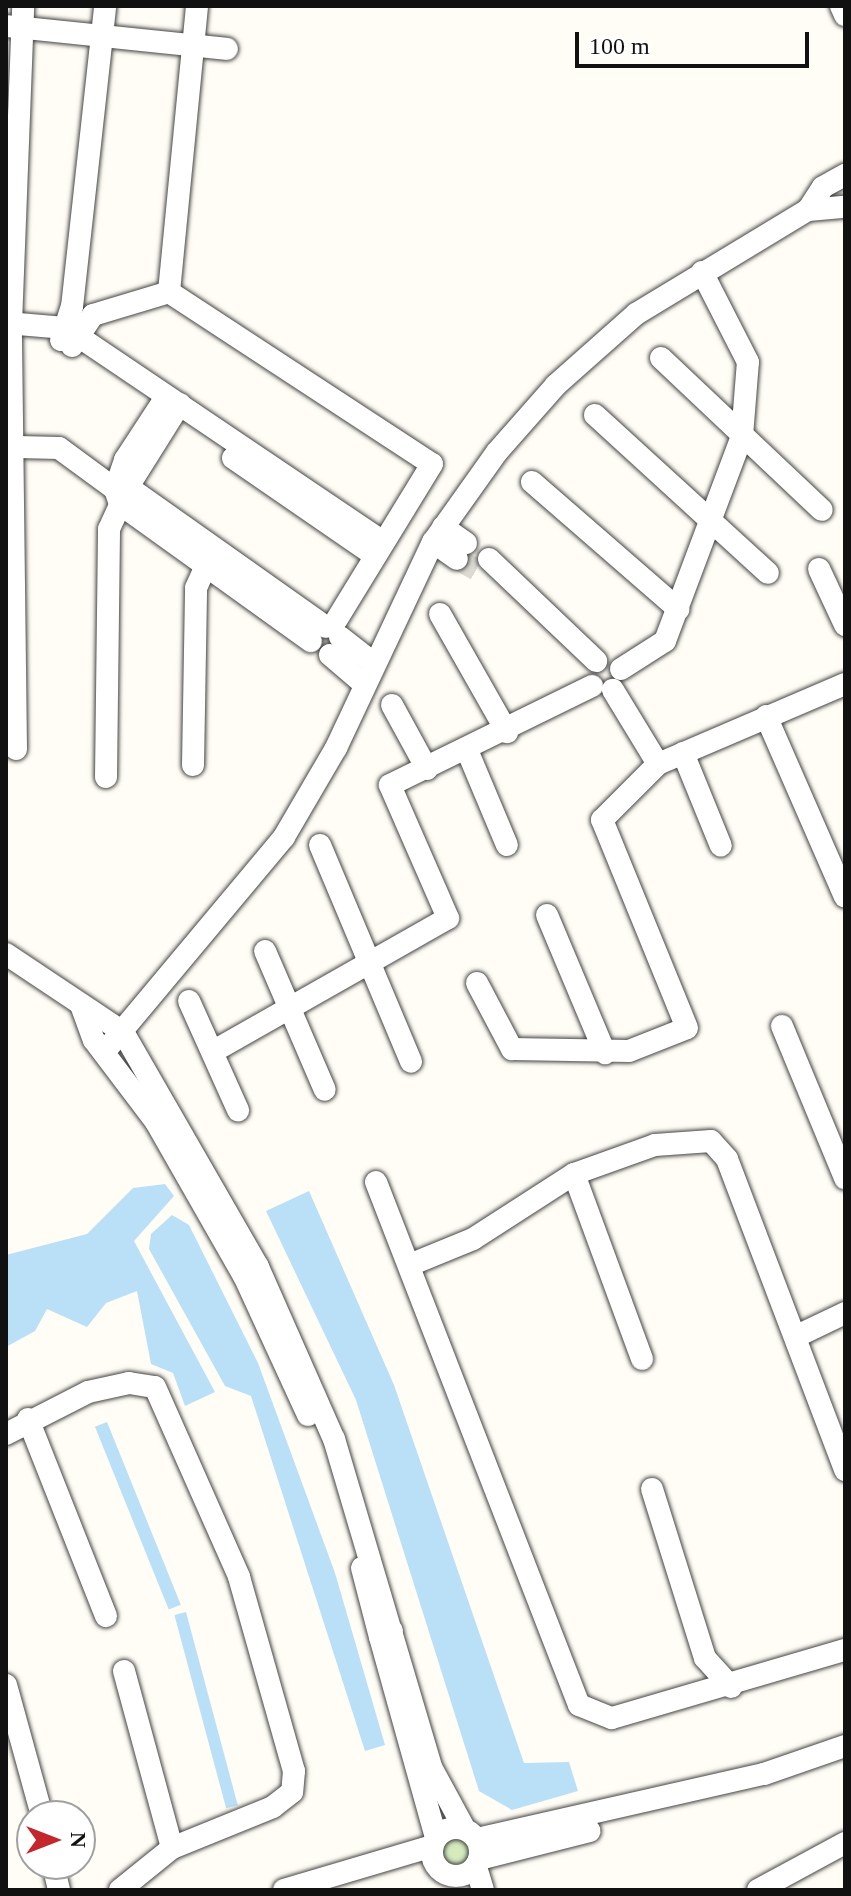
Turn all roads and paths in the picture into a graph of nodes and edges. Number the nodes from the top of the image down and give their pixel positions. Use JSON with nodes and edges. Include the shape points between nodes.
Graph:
{"nodes":[{"id":1,"x":105,"y":6,"type":"edge"},
{"id":2,"x":197,"y":6,"type":"edge"},
{"id":3,"x":841,"y":6,"type":"edge"},
{"id":4,"x":845,"y":15,"type":"edge"},
{"id":5,"x":17,"y":19,"type":"edge"},
{"id":6,"x":101,"y":31,"type":"junction"},
{"id":7,"x":191,"y":44,"type":"junction"},
{"id":8,"x":227,"y":49,"type":"dead end"},
{"id":9,"x":845,"y":175,"type":"edge"},
{"id":10,"x":845,"y":207,"type":"edge"},
{"id":11,"x":808,"y":210,"type":"junction"},
{"id":12,"x":702,"y":272,"type":"junction"},
{"id":13,"x":169,"y":292,"type":"junction"},
{"id":14,"x":8,"y":330,"type":"edge"},
{"id":15,"x":69,"y":337,"type":"junction"},
{"id":16,"x":661,"y":358,"type":"dead end"},
{"id":17,"x":169,"y":407,"type":"junction"},
{"id":18,"x":595,"y":415,"type":"dead end"},
{"id":19,"x":742,"y":436,"type":"junction"},
{"id":20,"x":446,"y":446,"type":"dead end"},
{"id":21,"x":18,"y":447,"type":"junction"},
{"id":22,"x":432,"y":464,"type":"junction"},
{"id":23,"x":532,"y":482,"type":"dead end"},
{"id":24,"x":121,"y":493,"type":"junction"},
{"id":25,"x":822,"y":510,"type":"dead end"},
{"id":26,"x":712,"y":519,"type":"junction"},
{"id":27,"x":438,"y":534,"type":"junction"},
{"id":28,"x":378,"y":548,"type":"junction"},
{"id":29,"x":461,"y":551,"type":"tunnel mouth"},
{"id":30,"x":208,"y":561,"type":"junction"},
{"id":31,"x":490,"y":569,"type":"tunnel mouth"},
{"id":32,"x":819,"y":569,"type":"dead end"},
{"id":33,"x":768,"y":573,"type":"dead end"},
{"id":34,"x":678,"y":609,"type":"junction"},
{"id":35,"x":440,"y":614,"type":"dead end"},
{"id":36,"x":845,"y":625,"type":"edge"},
{"id":37,"x":329,"y":636,"type":"junction"},
{"id":38,"x":372,"y":662,"type":"junction"},
{"id":39,"x":364,"y":684,"type":"junction"},
{"id":40,"x":845,"y":684,"type":"edge"},
{"id":41,"x":612,"y":686,"type":"junction"},
{"id":42,"x":392,"y":705,"type":"dead end"},
{"id":43,"x":766,"y":716,"type":"junction"},
{"id":44,"x":507,"y":732,"type":"junction"},
{"id":45,"x":16,"y":749,"type":"dead end"},
{"id":46,"x":467,"y":750,"type":"junction"},
{"id":47,"x":683,"y":753,"type":"junction"},
{"id":48,"x":658,"y":764,"type":"junction"},
{"id":49,"x":193,"y":765,"type":"dead end"},
{"id":50,"x":427,"y":769,"type":"junction"},
{"id":51,"x":106,"y":777,"type":"dead end"},
{"id":52,"x":320,"y":845,"type":"dead end"},
{"id":53,"x":507,"y":845,"type":"dead end"},
{"id":54,"x":721,"y":846,"type":"dead end"},
{"id":55,"x":845,"y":897,"type":"edge"},
{"id":56,"x":547,"y":915,"type":"dead end"},
{"id":57,"x":265,"y":951,"type":"dead end"},
{"id":58,"x":6,"y":954,"type":"edge"},
{"id":59,"x":367,"y":960,"type":"junction"},
{"id":60,"x":477,"y":983,"type":"dead end"},
{"id":61,"x":189,"y":1001,"type":"dead end"},
{"id":62,"x":81,"y":1005,"type":"junction"},
{"id":63,"x":289,"y":1008,"type":"junction"},
{"id":64,"x":782,"y":1026,"type":"dead end"},
{"id":65,"x":123,"y":1032,"type":"junction"},
{"id":66,"x":106,"y":1050,"type":"junction"},
{"id":67,"x":214,"y":1051,"type":"junction"},
{"id":68,"x":605,"y":1053,"type":"junction"},
{"id":69,"x":411,"y":1062,"type":"dead end"},
{"id":70,"x":325,"y":1090,"type":"dead end"},
{"id":71,"x":238,"y":1110,"type":"dead end"},
{"id":72,"x":190,"y":1161,"type":"junction"},
{"id":73,"x":574,"y":1174,"type":"junction"},
{"id":74,"x":845,"y":1178,"type":"edge"},
{"id":75,"x":376,"y":1182,"type":"dead end"},
{"id":76,"x":412,"y":1264,"type":"junction"},
{"id":77,"x":845,"y":1313,"type":"edge"},
{"id":78,"x":797,"y":1336,"type":"junction"},
{"id":79,"x":642,"y":1359,"type":"dead end"},
{"id":80,"x":28,"y":1419,"type":"junction"},
{"id":81,"x":6,"y":1434,"type":"edge"},
{"id":82,"x":845,"y":1470,"type":"edge"},
{"id":83,"x":652,"y":1489,"type":"dead end"},
{"id":84,"x":106,"y":1616,"type":"dead end"},
{"id":85,"x":389,"y":1636,"type":"junction"},
{"id":86,"x":845,"y":1650,"type":"edge"},
{"id":87,"x":124,"y":1671,"type":"dead end"},
{"id":88,"x":6,"y":1685,"type":"edge"},
{"id":89,"x":731,"y":1687,"type":"junction"},
{"id":90,"x":845,"y":1746,"type":"edge"},
{"id":91,"x":845,"y":1759,"type":"edge"},
{"id":92,"x":38,"y":1800,"type":"edge"},
{"id":93,"x":434,"y":1842,"type":"junction"},
{"id":94,"x":845,"y":1843,"type":"edge"},
{"id":95,"x":172,"y":1848,"type":"junction"},
{"id":96,"x":474,"y":1848,"type":"junction"},
{"id":97,"x":367,"y":1870,"type":"junction"},
{"id":98,"x":447,"y":1878,"type":"edge"},
{"id":99,"x":120,"y":1890,"type":"edge"},
{"id":100,"x":284,"y":1890,"type":"edge"},
{"id":101,"x":483,"y":1890,"type":"edge"},
{"id":102,"x":758,"y":1890,"type":"edge"}],
"edges":[{"from":1,"to":6,"type":"street"},
{"from":2,"to":7,"type":"street"},
{"from":3,"to":4,"type":"street"},
{"from":5,"to":6,"type":"street"},
{"from":5,"to":14,"type":"street"},
{"from":6,"to":7,"type":"street"},
{"from":6,"to":15,"type":"street"},
{"from":7,"to":8,"type":"street"},
{"from":7,"to":13,"type":"street"},
{"from":9,"to":11,"type":"street","via":[[823,187]]},
{"from":10,"to":11,"type":"street"},
{"from":11,"to":12,"type":"street"},
{"from":12,"to":19,"type":"street","via":[[748,362]]},
{"from":12,"to":27,"type":"street","via":[[636,314],[556,385]]},
{"from":13,"to":15,"type":"street","via":[[93,315]]},
{"from":13,"to":22,"type":"street"},
{"from":14,"to":15,"type":"street"},
{"from":14,"to":21,"type":"street"},
{"from":15,"to":17,"type":"street"},
{"from":16,"to":19,"type":"street"},
{"from":17,"to":24,"type":"street"},
{"from":17,"to":28,"type":"street"},
{"from":18,"to":26,"type":"street"},
{"from":19,"to":25,"type":"street"},
{"from":19,"to":26,"type":"street"},
{"from":20,"to":22,"type":"street"},
{"from":21,"to":24,"type":"street","via":[[59,448]]},
{"from":21,"to":45,"type":"street"},
{"from":22,"to":28,"type":"street"},
{"from":23,"to":34,"type":"street"},
{"from":24,"to":30,"type":"street"},
{"from":24,"to":51,"type":"street","via":[[109,529]]},
{"from":26,"to":33,"type":"street"},
{"from":26,"to":34,"type":"street"},
{"from":27,"to":29,"type":"street"},
{"from":27,"to":38,"type":"street"},
{"from":28,"to":37,"type":"street"},
{"from":30,"to":37,"type":"street"},
{"from":30,"to":49,"type":"street","via":[[196,588]]},
{"from":31,"to":41,"type":"street","via":[[596,661],[589,670]]},
{"from":32,"to":36,"type":"street"},
{"from":34,"to":41,"type":"street","via":[[665,641]]},
{"from":35,"to":44,"type":"street"},
{"from":37,"to":38,"type":"street"},
{"from":37,"to":39,"type":"street"},
{"from":38,"to":39,"type":"street"},
{"from":39,"to":65,"type":"street","via":[[336,748],[284,837]]},
{"from":40,"to":43,"type":"street"},
{"from":41,"to":44,"type":"street"},
{"from":41,"to":48,"type":"street"},
{"from":42,"to":50,"type":"street"},
{"from":43,"to":47,"type":"street"},
{"from":43,"to":55,"type":"street"},
{"from":44,"to":46,"type":"street"},
{"from":46,"to":50,"type":"street"},
{"from":46,"to":53,"type":"street"},
{"from":47,"to":48,"type":"street"},
{"from":47,"to":54,"type":"street"},
{"from":48,"to":68,"type":"street","via":[[602,820],[687,1028]]},
{"from":50,"to":59,"type":"street","via":[[390,785],[448,918]]},
{"from":52,"to":59,"type":"street"},
{"from":56,"to":68,"type":"street"},
{"from":57,"to":63,"type":"street"},
{"from":58,"to":62,"type":"street"},
{"from":59,"to":63,"type":"street"},
{"from":59,"to":69,"type":"street"},
{"from":60,"to":68,"type":"street","via":[[512,1049]]},
{"from":61,"to":67,"type":"street"},
{"from":62,"to":65,"type":"street"},
{"from":62,"to":66,"type":"street"},
{"from":63,"to":67,"type":"street"},
{"from":63,"to":70,"type":"street"},
{"from":64,"to":74,"type":"street"},
{"from":65,"to":66,"type":"street"},
{"from":65,"to":72,"type":"street"},
{"from":66,"to":72,"type":"street"},
{"from":67,"to":71,"type":"street"},
{"from":72,"to":85,"type":"street","via":[[293,1339],[334,1439]]},
{"from":73,"to":76,"type":"street","via":[[473,1239]]},
{"from":73,"to":78,"type":"street","via":[[655,1145],[711,1141],[727,1159]]},
{"from":73,"to":79,"type":"street"},
{"from":75,"to":76,"type":"street"},
{"from":76,"to":89,"type":"street","via":[[579,1705],[612,1718]]},
{"from":77,"to":78,"type":"street"},
{"from":78,"to":82,"type":"street"},
{"from":80,"to":81,"type":"street"},
{"from":80,"to":84,"type":"street"},
{"from":80,"to":95,"type":"street","via":[[88,1392],[129,1383],[155,1387],[239,1577],[294,1771],[292,1792],[273,1807]]},
{"from":83,"to":89,"type":"street","via":[[705,1658]]},
{"from":85,"to":93,"type":"street"},
{"from":85,"to":96,"type":"street","via":[[435,1778]]},
{"from":86,"to":89,"type":"street"},
{"from":87,"to":95,"type":"street"},
{"from":88,"to":92,"type":"street"},
{"from":90,"to":96,"type":"street","via":[[764,1774]]},
{"from":91,"to":96,"type":"street"},
{"from":93,"to":96,"type":"street"},
{"from":93,"to":97,"type":"street"},
{"from":93,"to":98,"type":"street"},
{"from":94,"to":102,"type":"street"},
{"from":95,"to":99,"type":"street"},
{"from":96,"to":98,"type":"street"},
{"from":96,"to":101,"type":"street"},
{"from":97,"to":98,"type":"street"},
{"from":97,"to":100,"type":"street"}]}
